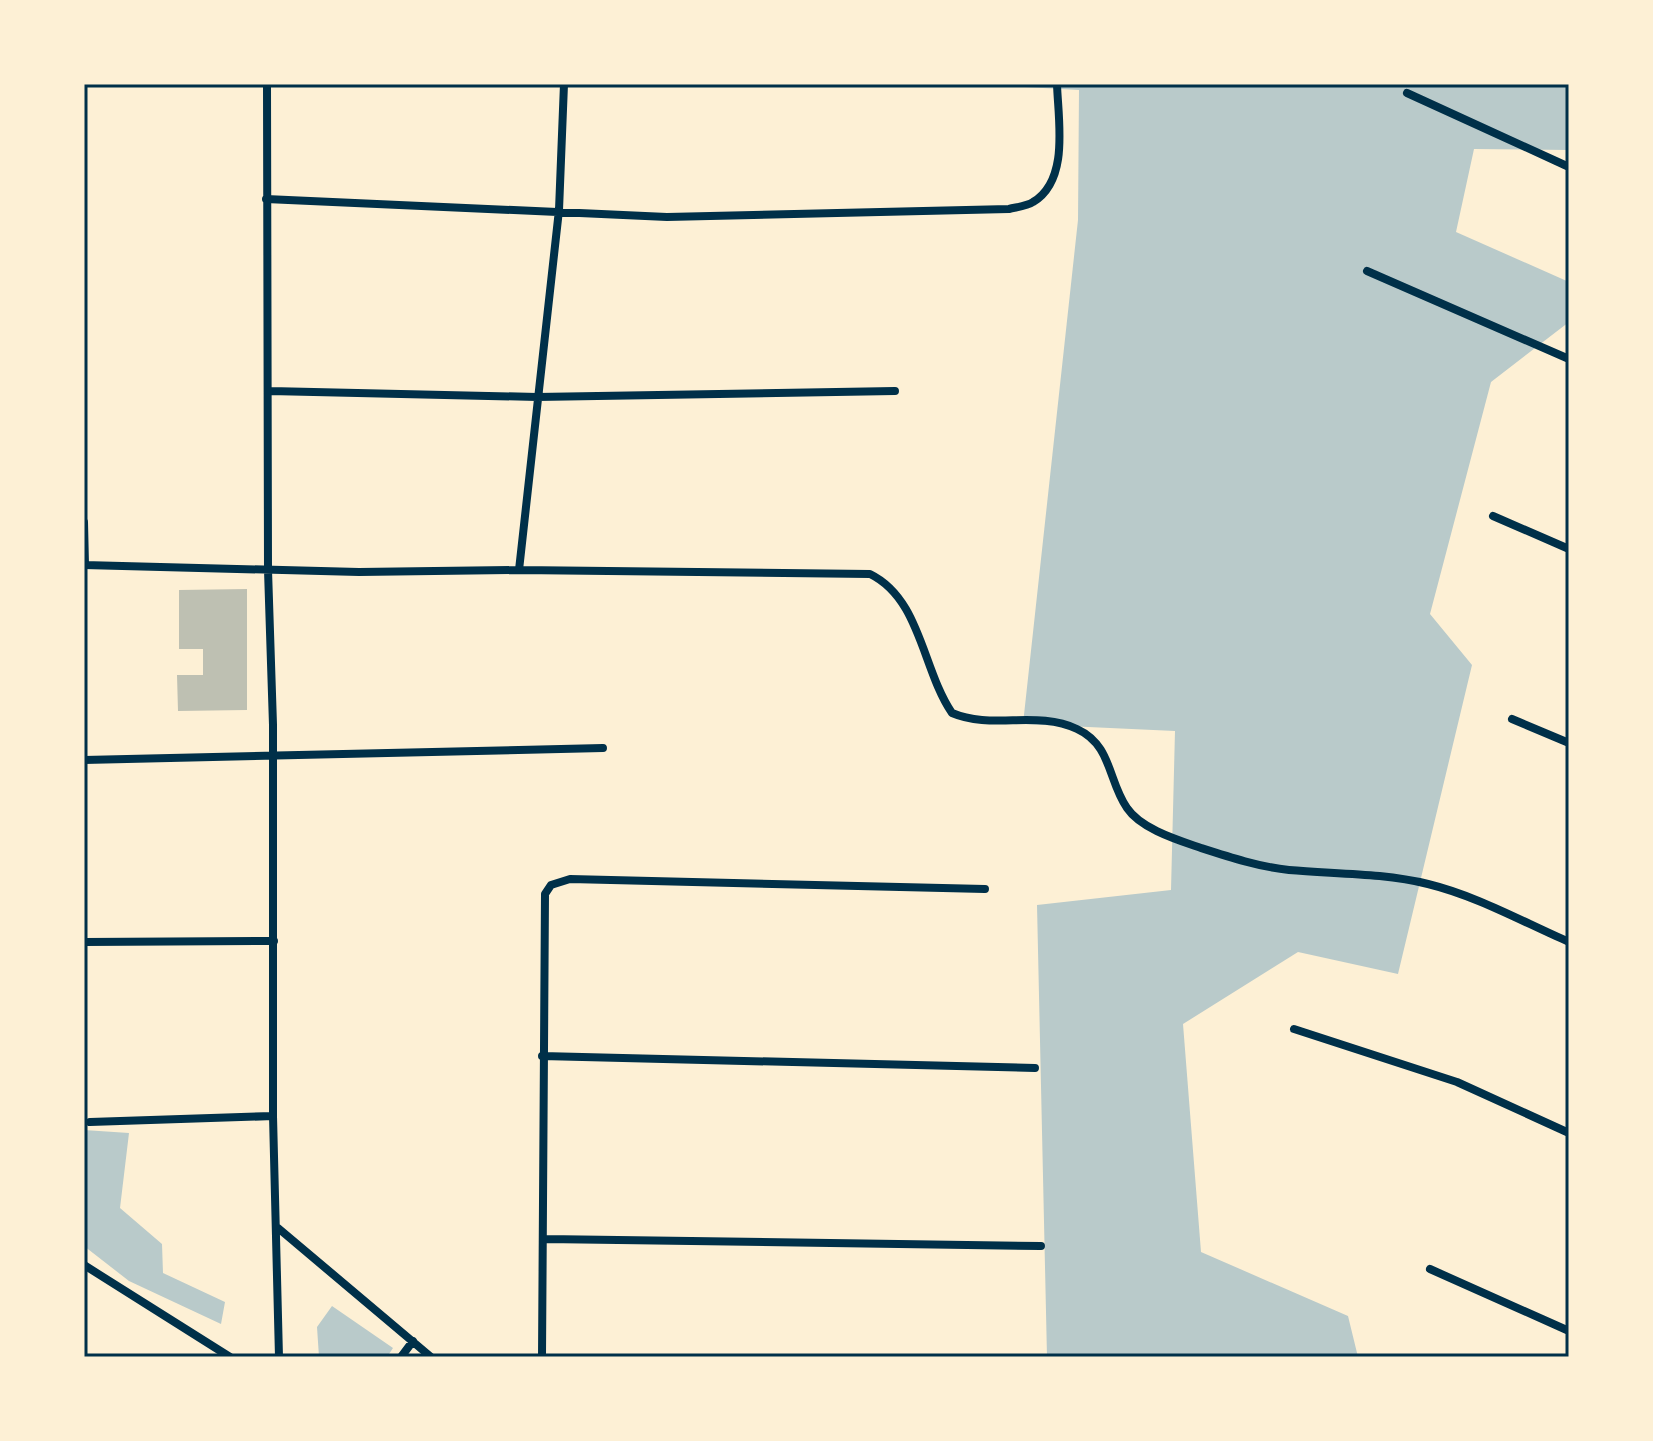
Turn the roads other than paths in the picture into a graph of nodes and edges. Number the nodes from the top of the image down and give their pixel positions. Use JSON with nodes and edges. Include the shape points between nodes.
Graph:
{"nodes":[{"id":1,"x":267,"y":84,"type":"edge"},
{"id":2,"x":564,"y":84,"type":"edge"},
{"id":3,"x":1057,"y":84,"type":"edge"},
{"id":4,"x":1407,"y":93,"type":"dead end"},
{"id":5,"x":1569,"y":167,"type":"edge"},
{"id":6,"x":266,"y":199,"type":"junction"},
{"id":7,"x":559,"y":210,"type":"junction"},
{"id":8,"x":1367,"y":271,"type":"dead end"},
{"id":9,"x":1569,"y":359,"type":"edge"},
{"id":10,"x":270,"y":391,"type":"junction"},
{"id":11,"x":895,"y":391,"type":"dead end"},
{"id":12,"x":537,"y":397,"type":"junction"},
{"id":13,"x":1493,"y":516,"type":"dead end"},
{"id":14,"x":84,"y":522,"type":"edge"},
{"id":15,"x":1569,"y":549,"type":"edge"},
{"id":16,"x":84,"y":565,"type":"edge"},
{"id":17,"x":268,"y":570,"type":"junction"},
{"id":18,"x":519,"y":570,"type":"junction"},
{"id":19,"x":1512,"y":719,"type":"dead end"},
{"id":20,"x":1569,"y":743,"type":"edge"},
{"id":21,"x":603,"y":748,"type":"dead end"},
{"id":22,"x":274,"y":758,"type":"junction"},
{"id":23,"x":84,"y":760,"type":"edge"},
{"id":24,"x":985,"y":889,"type":"dead end"},
{"id":25,"x":274,"y":941,"type":"junction"},
{"id":26,"x":84,"y":942,"type":"edge"},
{"id":27,"x":1569,"y":942,"type":"edge"},
{"id":28,"x":1294,"y":1029,"type":"dead end"},
{"id":29,"x":542,"y":1056,"type":"junction"},
{"id":30,"x":1035,"y":1068,"type":"dead end"},
{"id":31,"x":273,"y":1116,"type":"junction"},
{"id":32,"x":90,"y":1122,"type":"dead end"},
{"id":33,"x":1569,"y":1133,"type":"edge"},
{"id":34,"x":278,"y":1228,"type":"junction"},
{"id":35,"x":545,"y":1239,"type":"junction"},
{"id":36,"x":1041,"y":1246,"type":"dead end"},
{"id":37,"x":84,"y":1265,"type":"edge"},
{"id":38,"x":1430,"y":1269,"type":"dead end"},
{"id":39,"x":1569,"y":1331,"type":"edge"},
{"id":40,"x":413,"y":1341,"type":"junction"},
{"id":41,"x":230,"y":1357,"type":"edge"},
{"id":42,"x":279,"y":1357,"type":"edge"},
{"id":43,"x":401,"y":1357,"type":"edge"},
{"id":44,"x":431,"y":1357,"type":"edge"},
{"id":45,"x":542,"y":1357,"type":"edge"}],
"edges":[{"from":1,"to":6,"type":"street"},
{"from":2,"to":7,"type":"street"},
{"from":3,"to":7,"type":"street","via":[[1058,160],[1050,187],[1033,202],[1009,209],[667,217]]},
{"from":4,"to":5,"type":"street"},
{"from":6,"to":7,"type":"street"},
{"from":6,"to":10,"type":"street"},
{"from":7,"to":12,"type":"street"},
{"from":8,"to":9,"type":"street"},
{"from":10,"to":12,"type":"street"},
{"from":10,"to":17,"type":"street"},
{"from":11,"to":12,"type":"street"},
{"from":12,"to":18,"type":"street"},
{"from":13,"to":15,"type":"street"},
{"from":14,"to":16,"type":"street"},
{"from":16,"to":17,"type":"street"},
{"from":17,"to":18,"type":"street"},
{"from":17,"to":22,"type":"street"},
{"from":18,"to":27,"type":"street","via":[[870,574],[888,583],[902,600],[952,713],[969,720],[1050,721],[1078,729],[1097,741],[1128,810],[1144,824],[1198,847],[1287,870],[1430,884]]},
{"from":19,"to":20,"type":"street"},
{"from":21,"to":22,"type":"street"},
{"from":22,"to":23,"type":"street"},
{"from":22,"to":25,"type":"street"},
{"from":24,"to":29,"type":"street","via":[[570,879],[551,885],[545,894]]},
{"from":25,"to":26,"type":"street"},
{"from":25,"to":31,"type":"street"},
{"from":28,"to":33,"type":"street","via":[[1457,1082]]},
{"from":29,"to":30,"type":"street"},
{"from":29,"to":35,"type":"street"},
{"from":31,"to":32,"type":"street"},
{"from":31,"to":34,"type":"street"},
{"from":34,"to":40,"type":"street"},
{"from":34,"to":42,"type":"street"},
{"from":35,"to":36,"type":"street"},
{"from":35,"to":45,"type":"street"},
{"from":37,"to":41,"type":"street"},
{"from":38,"to":39,"type":"street"},
{"from":40,"to":43,"type":"street"},
{"from":40,"to":44,"type":"street"}]}
